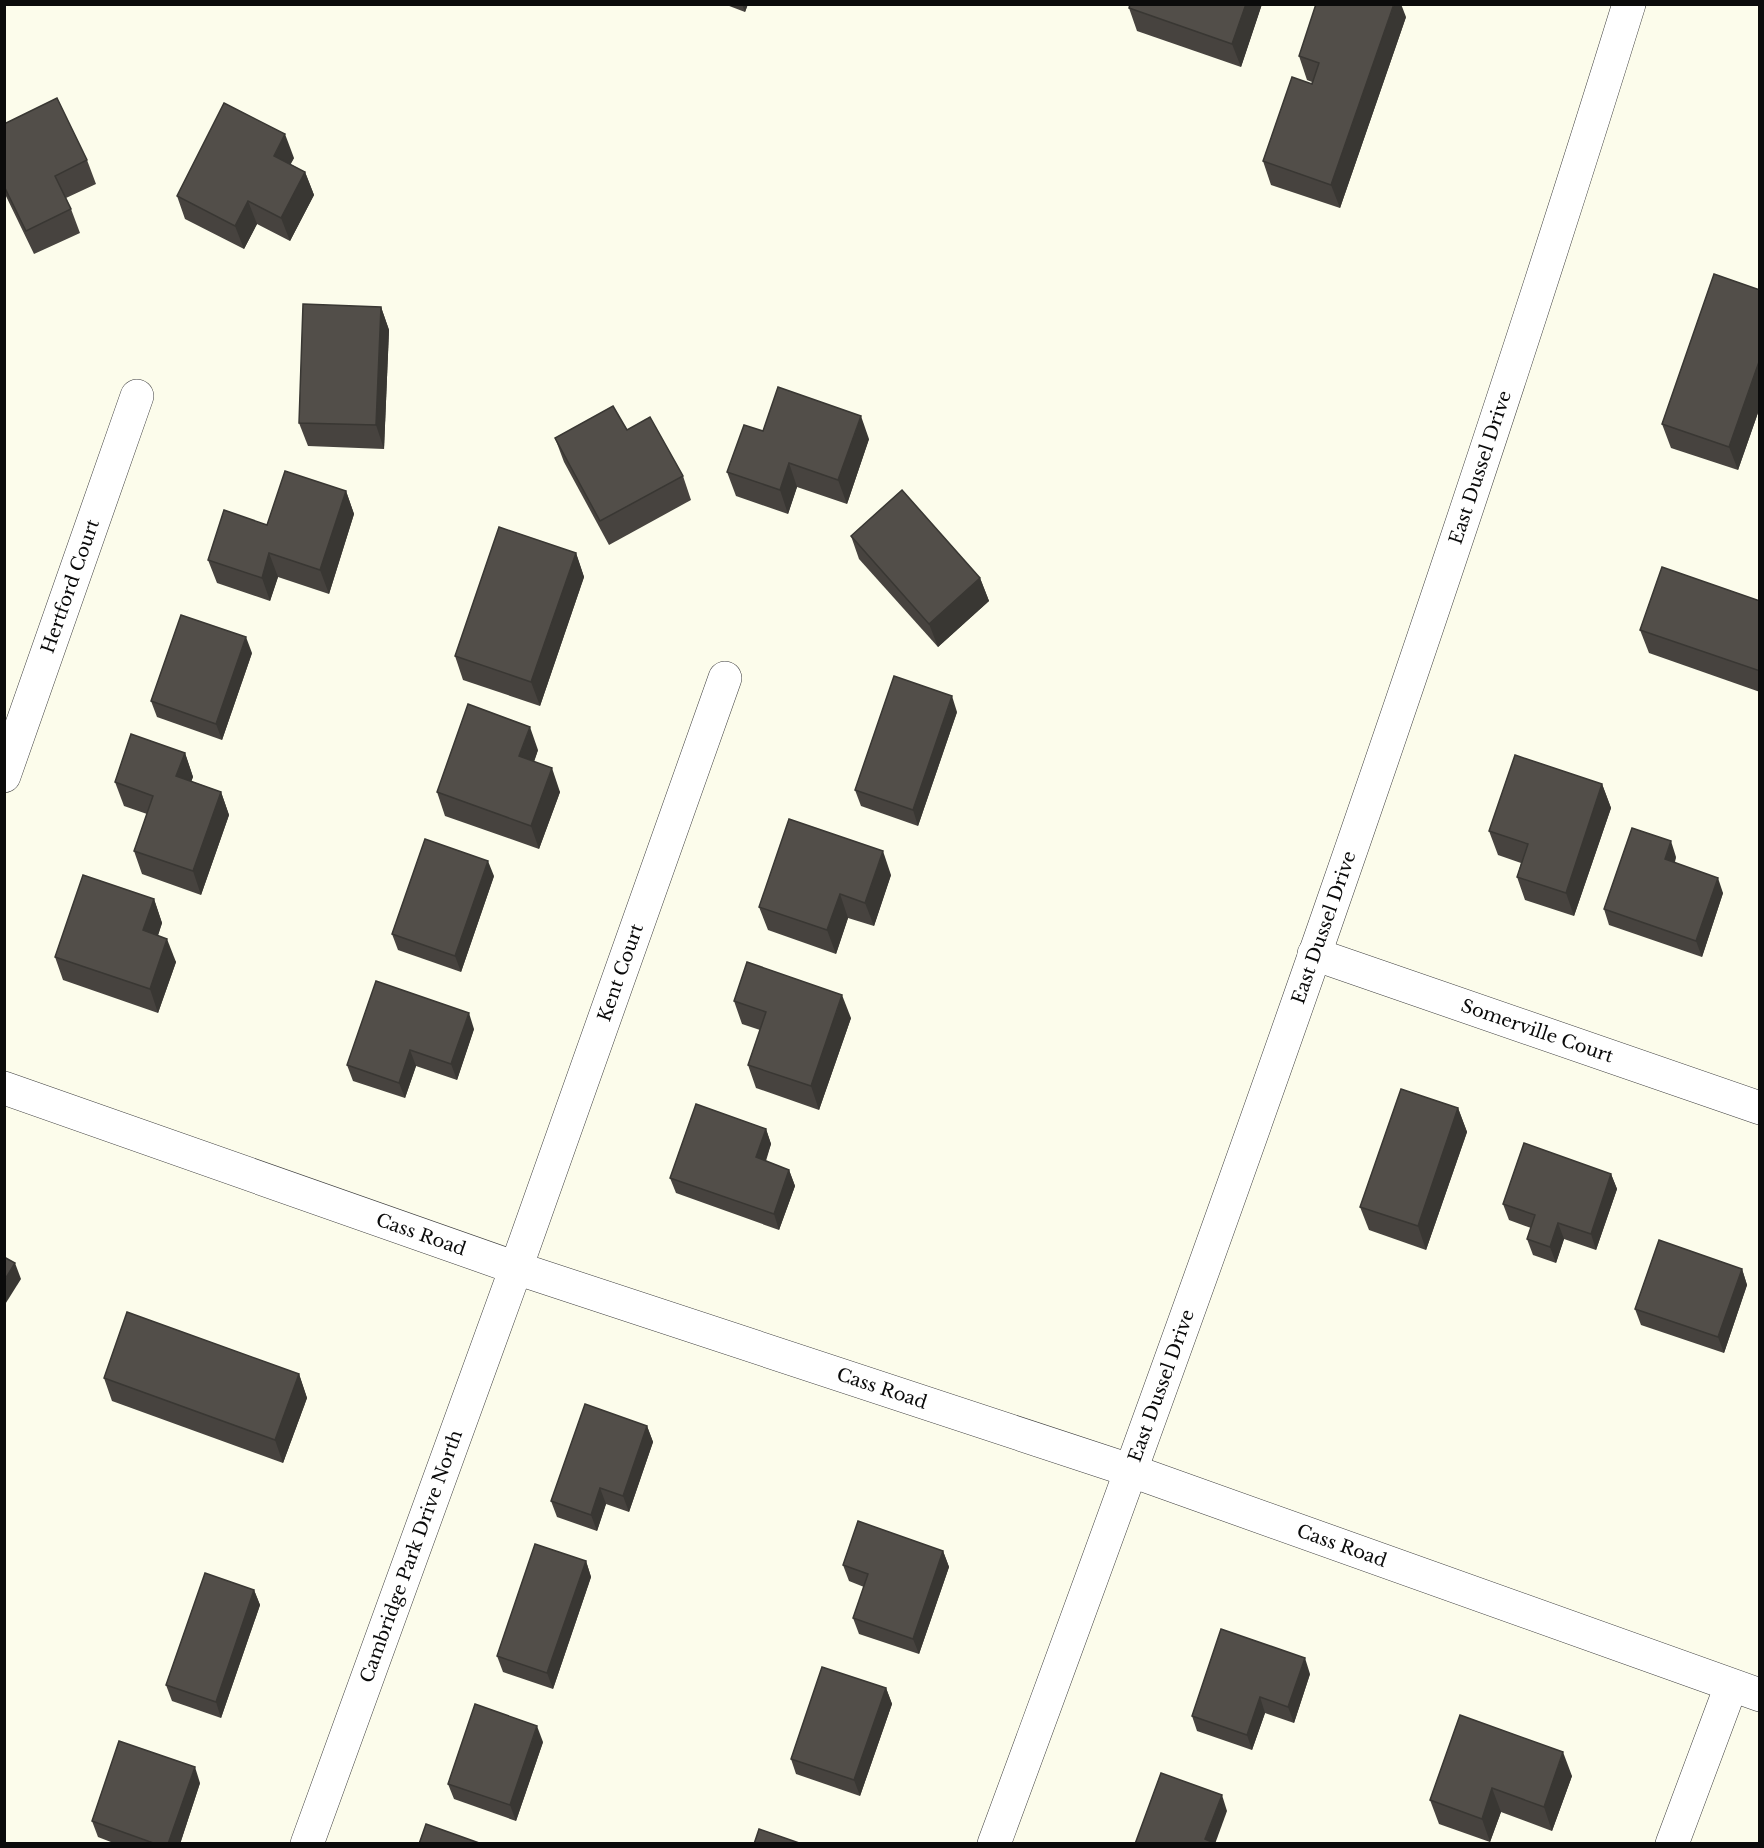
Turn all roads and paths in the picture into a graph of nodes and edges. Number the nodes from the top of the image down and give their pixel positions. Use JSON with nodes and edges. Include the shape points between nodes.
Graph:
{"nodes":[{"id":1,"x":1629,"y":4,"type":"edge"},
{"id":2,"x":137,"y":396,"type":"dead end"},
{"id":3,"x":725,"y":678,"type":"dead end"},
{"id":4,"x":4,"y":776,"type":"edge"},
{"id":5,"x":1314,"y":954,"type":"junction"},
{"id":6,"x":4,"y":1088,"type":"edge"},
{"id":7,"x":1760,"y":1108,"type":"edge"},
{"id":8,"x":516,"y":1268,"type":"junction"},
{"id":9,"x":1132,"y":1471,"type":"junction"},
{"id":10,"x":1745,"y":1691,"type":"edge"},
{"id":11,"x":307,"y":1844,"type":"edge"},
{"id":12,"x":994,"y":1844,"type":"edge"},
{"id":13,"x":1672,"y":1844,"type":"edge"}],
"edges":[{"from":1,"to":5,"type":"street","name":"East Dussel Drive","via":[[1546,273]]},
{"from":2,"to":4,"type":"street","name":"Hertford Court"},
{"from":3,"to":8,"type":"street","name":"Kent Court"},
{"from":5,"to":7,"type":"street","name":"Somerville Court"},
{"from":5,"to":9,"type":"street","name":"East Dussel Drive"},
{"from":6,"to":8,"type":"street","name":"Cass Road"},
{"from":8,"to":9,"type":"street","name":"Cass Road"},
{"from":8,"to":11,"type":"street","name":"Cambridge Park Drive North"},
{"from":9,"to":10,"type":"street","name":"Cass Road"},
{"from":9,"to":12,"type":"street","name":"East Dussel Drive"},
{"from":10,"to":13,"type":"street"}]}
